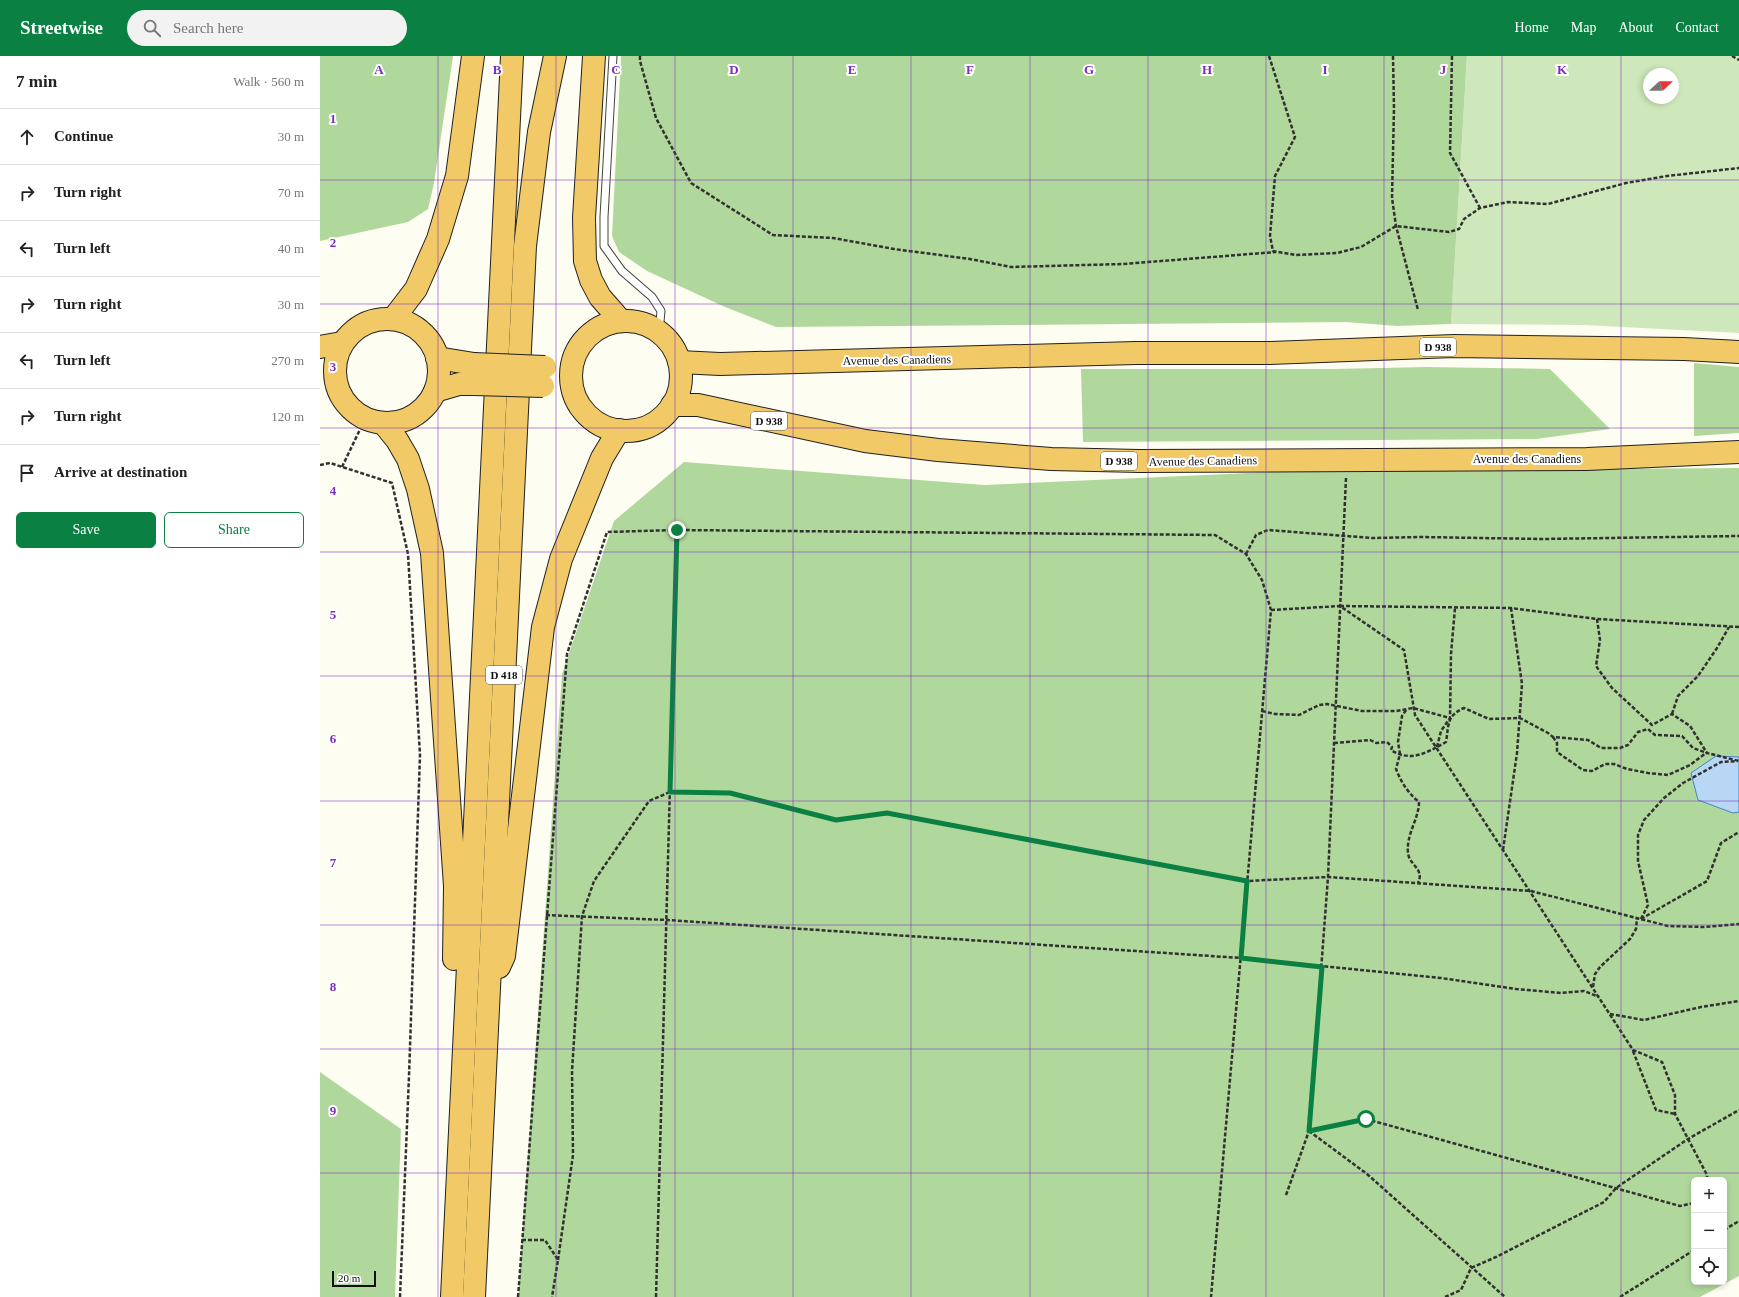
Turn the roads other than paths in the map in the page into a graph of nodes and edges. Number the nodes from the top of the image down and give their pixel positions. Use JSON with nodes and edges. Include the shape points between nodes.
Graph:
{"nodes":[{"id":1,"x":473,"y":56,"type":"edge"},
{"id":2,"x":512,"y":56,"type":"edge"},
{"id":3,"x":555,"y":56,"type":"edge"},
{"id":4,"x":594,"y":56,"type":"edge"},
{"id":5,"x":613,"y":56,"type":"edge"},
{"id":6,"x":393,"y":319,"type":"junction"},
{"id":7,"x":621,"y":321,"type":"junction"},
{"id":8,"x":659,"y":332,"type":"junction"},
{"id":9,"x":342,"y":343,"type":"junction"},
{"id":10,"x":320,"y":347,"type":"edge"},
{"id":11,"x":1733,"y":350,"type":"edge"},
{"id":12,"x":438,"y":358,"type":"junction"},
{"id":13,"x":679,"y":362,"type":"junction"},
{"id":14,"x":573,"y":363,"type":"junction"},
{"id":15,"x":474,"y":374,"type":"junction"},
{"id":16,"x":544,"y":376,"type":"junction"},
{"id":17,"x":572,"y":387,"type":"junction"},
{"id":18,"x":329,"y":388,"type":"edge"},
{"id":19,"x":435,"y":391,"type":"junction"},
{"id":20,"x":672,"y":405,"type":"junction"},
{"id":21,"x":375,"y":421,"type":"junction"},
{"id":22,"x":619,"y":430,"type":"junction"},
{"id":23,"x":1739,"y":452,"type":"edge"},
{"id":24,"x":488,"y":993,"type":"junction"},
{"id":25,"x":466,"y":1019,"type":"junction"},
{"id":26,"x":452,"y":1297,"type":"edge"},
{"id":27,"x":474,"y":1297,"type":"edge"}],
"edges":[{"from":1,"to":6,"type":"highway","via":[[457,176],[451,196],[438,238],[416,290]]},
{"from":2,"to":25,"type":"highway","number":"D 418"},
{"from":3,"to":24,"type":"highway","number":"D 418","via":[[539,132],[525,246]]},
{"from":4,"to":7,"type":"highway","via":[[584,218],[585,261],[600,297]]},
{"from":5,"to":8,"type":"lane","via":[[604,246],[622,271],[652,297],[661,311]]},
{"from":6,"to":9,"type":"highway","via":[[378,319],[364,324]]},
{"from":6,"to":12,"type":"highway","via":[[408,323],[421,332]]},
{"from":7,"to":8,"type":"highway","via":[[635,321]]},
{"from":7,"to":14,"type":"highway","via":[[605,325],[590,334],[579,347]]},
{"from":8,"to":13,"type":"highway","via":[[672,345]]},
{"from":9,"to":10,"type":"highway"},
{"from":9,"to":18,"type":"highway"},
{"from":11,"to":13,"type":"highway","name":"Avenue des Canadiens","number":"D 938","via":[[1454,346],[1269,353],[1136,353],[728,364]]},
{"from":12,"to":15,"type":"highway"},
{"from":12,"to":19,"type":"highway","via":[[439,375]]},
{"from":13,"to":20,"type":"highway","via":[[681,377]]},
{"from":14,"to":16,"type":"highway"},
{"from":14,"to":17,"type":"highway"},
{"from":15,"to":16,"type":"highway","bridge":true},
{"from":15,"to":19,"type":"highway","via":[[459,384]]},
{"from":16,"to":17,"type":"highway"},
{"from":17,"to":22,"type":"highway","via":[[578,403],[589,416],[603,425]]},
{"from":18,"to":21,"type":"highway","via":[[353,412]]},
{"from":19,"to":21,"type":"highway","via":[[420,412],[409,418],[397,422]]},
{"from":20,"to":22,"type":"highway","via":[[662,417],[649,426]]},
{"from":20,"to":23,"type":"highway","name":"Avenue des Canadiens","number":"D 938","via":[[698,405],[865,442],[1051,459],[1587,459]]},
{"from":21,"to":25,"type":"highway","via":[[398,440],[408,459],[418,489],[432,554],[455,886],[454,987]]},
{"from":22,"to":24,"type":"highway","via":[[602,458],[561,558],[543,627],[504,956]]},
{"from":24,"to":27,"type":"highway","number":"D 418"},
{"from":25,"to":26,"type":"highway","number":"D 418"}]}
